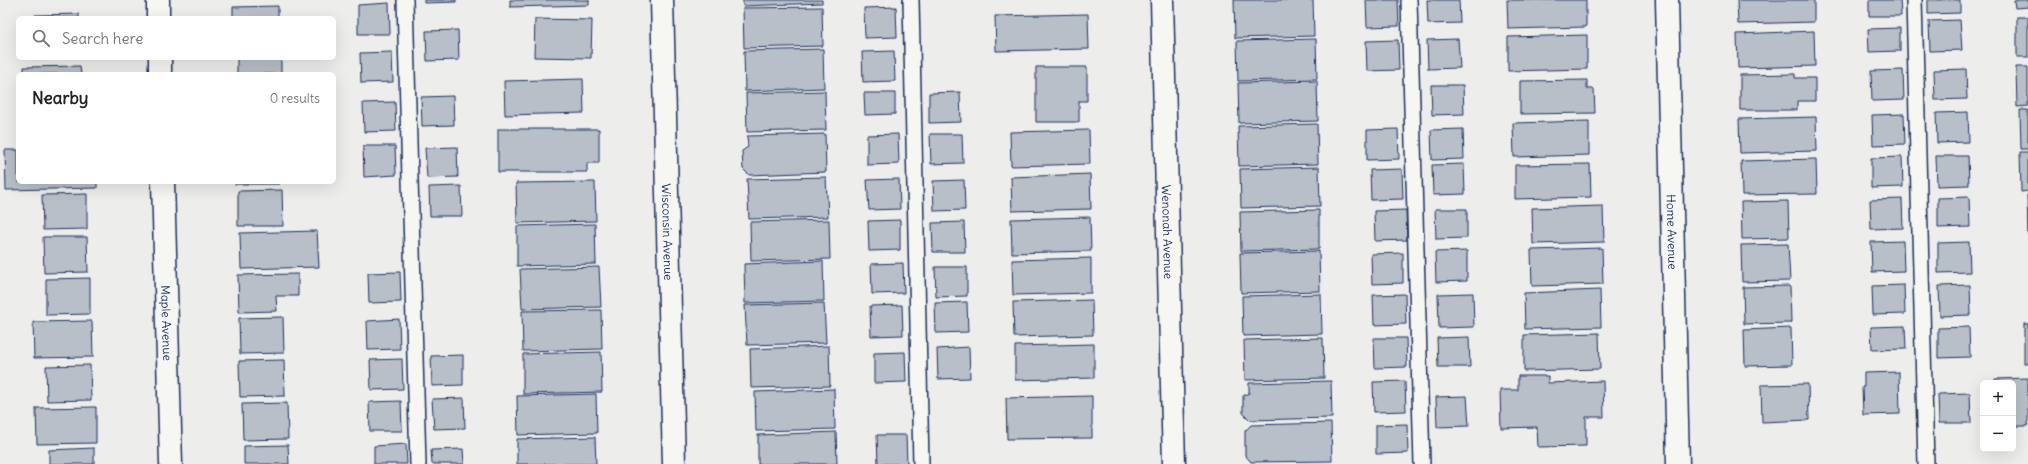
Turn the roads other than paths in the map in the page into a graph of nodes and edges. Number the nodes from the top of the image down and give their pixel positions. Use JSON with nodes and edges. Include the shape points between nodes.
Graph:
{"nodes":[{"id":1,"x":158,"y":0,"type":"edge"},
{"id":2,"x":405,"y":0,"type":"edge"},
{"id":3,"x":662,"y":0,"type":"edge"},
{"id":4,"x":911,"y":0,"type":"edge"},
{"id":5,"x":1162,"y":0,"type":"edge"},
{"id":6,"x":1409,"y":0,"type":"edge"},
{"id":7,"x":1667,"y":0,"type":"edge"},
{"id":8,"x":1914,"y":0,"type":"edge"},
{"id":9,"x":158,"y":16,"type":"edge"},
{"id":10,"x":160,"y":60,"type":"edge"},
{"id":11,"x":160,"y":72,"type":"edge"},
{"id":12,"x":163,"y":184,"type":"edge"},
{"id":13,"x":171,"y":464,"type":"edge"},
{"id":14,"x":418,"y":464,"type":"edge"},
{"id":15,"x":674,"y":464,"type":"edge"},
{"id":16,"x":921,"y":464,"type":"edge"},
{"id":17,"x":1174,"y":464,"type":"edge"},
{"id":18,"x":1422,"y":464,"type":"edge"},
{"id":19,"x":1678,"y":464,"type":"edge"},
{"id":20,"x":1926,"y":464,"type":"edge"}],
"edges":[{"from":1,"to":9,"type":"street"},
{"from":2,"to":14,"type":"lane"},
{"from":3,"to":15,"type":"street","name":"Wisconsin Avenue"},
{"from":4,"to":16,"type":"lane"},
{"from":5,"to":17,"type":"street","name":"Wenonah Avenue"},
{"from":6,"to":18,"type":"lane"},
{"from":7,"to":19,"type":"street","name":"Home Avenue"},
{"from":8,"to":20,"type":"lane"},
{"from":10,"to":11,"type":"street"},
{"from":12,"to":13,"type":"street","name":"Maple Avenue"}]}
